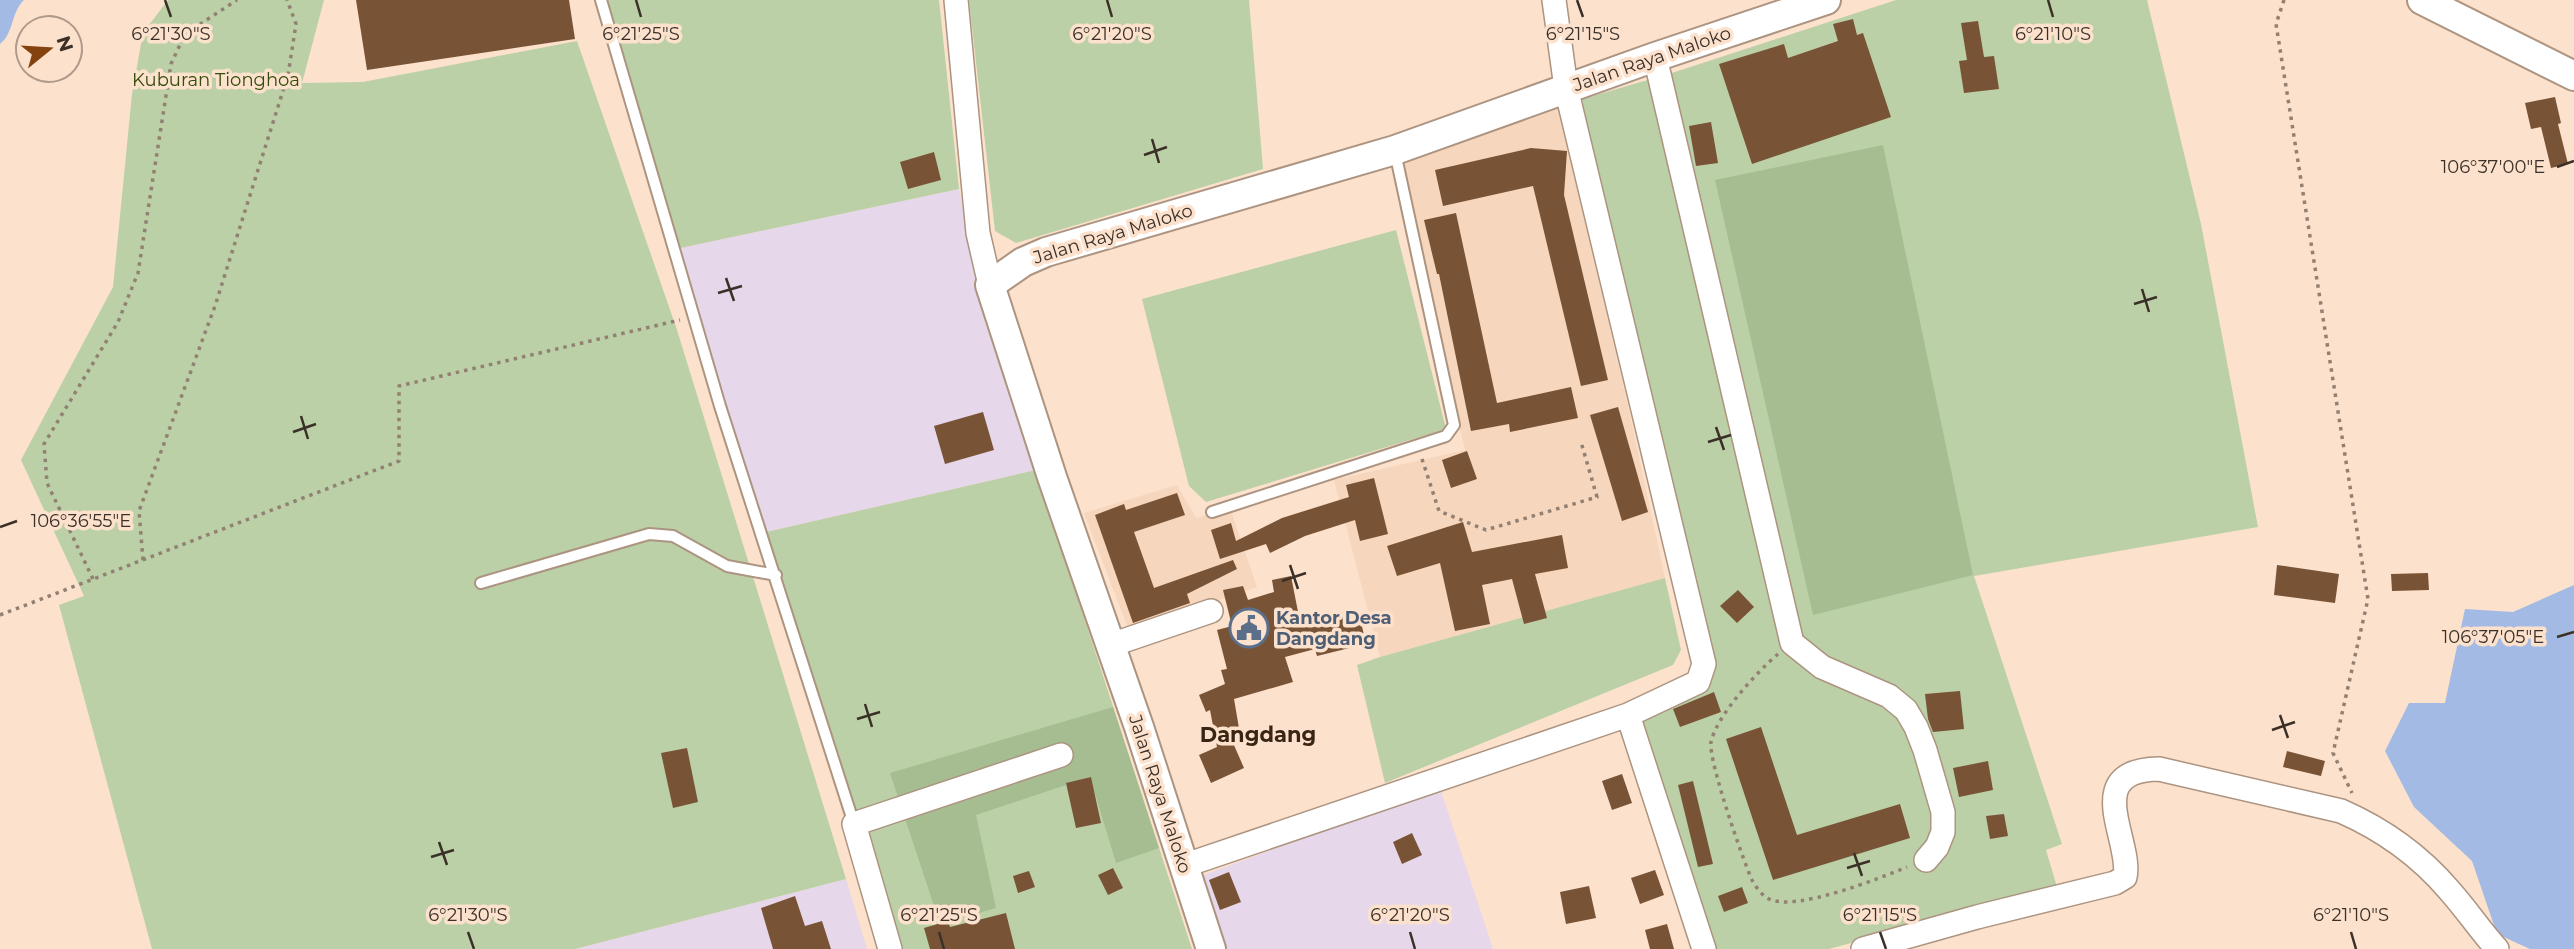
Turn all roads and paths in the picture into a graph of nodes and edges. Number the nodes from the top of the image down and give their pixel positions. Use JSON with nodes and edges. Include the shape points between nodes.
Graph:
{"nodes":[{"id":1,"x":237,"y":0,"type":"edge"},
{"id":2,"x":287,"y":0,"type":"edge"},
{"id":3,"x":601,"y":0,"type":"edge"},
{"id":4,"x":956,"y":0,"type":"edge"},
{"id":5,"x":1554,"y":0,"type":"edge"},
{"id":6,"x":1826,"y":0,"type":"edge"},
{"id":7,"x":2284,"y":0,"type":"edge"},
{"id":8,"x":2422,"y":0,"type":"edge"},
{"id":9,"x":1655,"y":57,"type":"junction"},
{"id":10,"x":2574,"y":76,"type":"edge"},
{"id":11,"x":1566,"y":88,"type":"junction"},
{"id":12,"x":1395,"y":149,"type":"junction"},
{"id":13,"x":990,"y":285,"type":"junction"},
{"id":14,"x":692,"y":317,"type":"junction"},
{"id":15,"x":1581,"y":442,"type":"dead end"},
{"id":16,"x":1418,"y":445,"type":"junction"},
{"id":17,"x":1212,"y":512,"type":"dead end"},
{"id":18,"x":143,"y":560,"type":"junction"},
{"id":19,"x":776,"y":575,"type":"junction"},
{"id":20,"x":93,"y":579,"type":"junction"},
{"id":21,"x":481,"y":583,"type":"dead end"},
{"id":22,"x":1211,"y":611,"type":"dead end"},
{"id":23,"x":0,"y":615,"type":"edge"},
{"id":24,"x":1792,"y":643,"type":"junction"},
{"id":25,"x":1111,"y":645,"type":"junction"},
{"id":26,"x":1628,"y":715,"type":"junction"},
{"id":27,"x":1061,"y":755,"type":"dead end"},
{"id":28,"x":2366,"y":822,"type":"junction"},
{"id":29,"x":854,"y":824,"type":"junction"},
{"id":30,"x":1926,"y":860,"type":"joint"},
{"id":31,"x":1183,"y":866,"type":"junction"},
{"id":32,"x":890,"y":949,"type":"edge"},
{"id":33,"x":1210,"y":949,"type":"edge"},
{"id":34,"x":1704,"y":949,"type":"edge"},
{"id":35,"x":1863,"y":949,"type":"edge"},
{"id":36,"x":2497,"y":949,"type":"edge"}],
"edges":[{"from":1,"to":20,"type":"path","via":[[185,34],[171,64],[138,273],[118,322],[44,444],[47,483]]},
{"from":2,"to":18,"type":"path","via":[[296,24],[288,75],[215,306],[139,511]]},
{"from":3,"to":14,"type":"lane"},
{"from":4,"to":13,"type":"street","via":[[978,233]]},
{"from":5,"to":11,"type":"street"},
{"from":6,"to":9,"type":"street","name":"Jalan Raya Maloko"},
{"from":7,"to":28,"type":"path","via":[[2276,24],[2368,599],[2333,753]]},
{"from":8,"to":10,"type":"street"},
{"from":9,"to":11,"type":"street","name":"Jalan Raya Maloko"},
{"from":9,"to":24,"type":"street"},
{"from":11,"to":12,"type":"street","name":"Jalan Raya Maloko"},
{"from":11,"to":26,"type":"street","via":[[1704,664],[1698,682]]},
{"from":12,"to":13,"type":"street","name":"Jalan Raya Maloko","via":[[1046,252]]},
{"from":12,"to":16,"type":"lane","via":[[1454,425],[1446,436]]},
{"from":13,"to":25,"type":"street","name":"Jalan Raya Maloko"},
{"from":14,"to":18,"type":"path","via":[[399,387],[399,461]]},
{"from":14,"to":19,"type":"lane"},
{"from":15,"to":16,"type":"path","via":[[1597,497],[1486,530],[1439,511]]},
{"from":16,"to":17,"type":"lane"},
{"from":18,"to":20,"type":"path"},
{"from":19,"to":21,"type":"lane","via":[[727,566],[673,536],[649,534]]},
{"from":19,"to":29,"type":"lane"},
{"from":20,"to":23,"type":"path"},
{"from":22,"to":25,"type":"street"},
{"from":24,"to":30,"type":"street","via":[[1822,667],[1889,696],[1906,710],[1925,750],[1943,812],[1943,832]]},
{"from":24,"to":30,"type":"path","via":[[1740,693],[1711,744],[1752,880],[1769,899],[1799,901]]},
{"from":25,"to":31,"type":"street","name":"Jalan Raya Maloko"},
{"from":26,"to":31,"type":"street"},
{"from":26,"to":34,"type":"street"},
{"from":27,"to":29,"type":"street"},
{"from":28,"to":35,"type":"street","via":[[2341,811],[2146,770],[2119,785],[2114,802],[2125,877]]},
{"from":28,"to":36,"type":"street","via":[[2435,875]]},
{"from":29,"to":32,"type":"street"},
{"from":31,"to":33,"type":"street","name":"Jalan Raya Maloko"}]}
